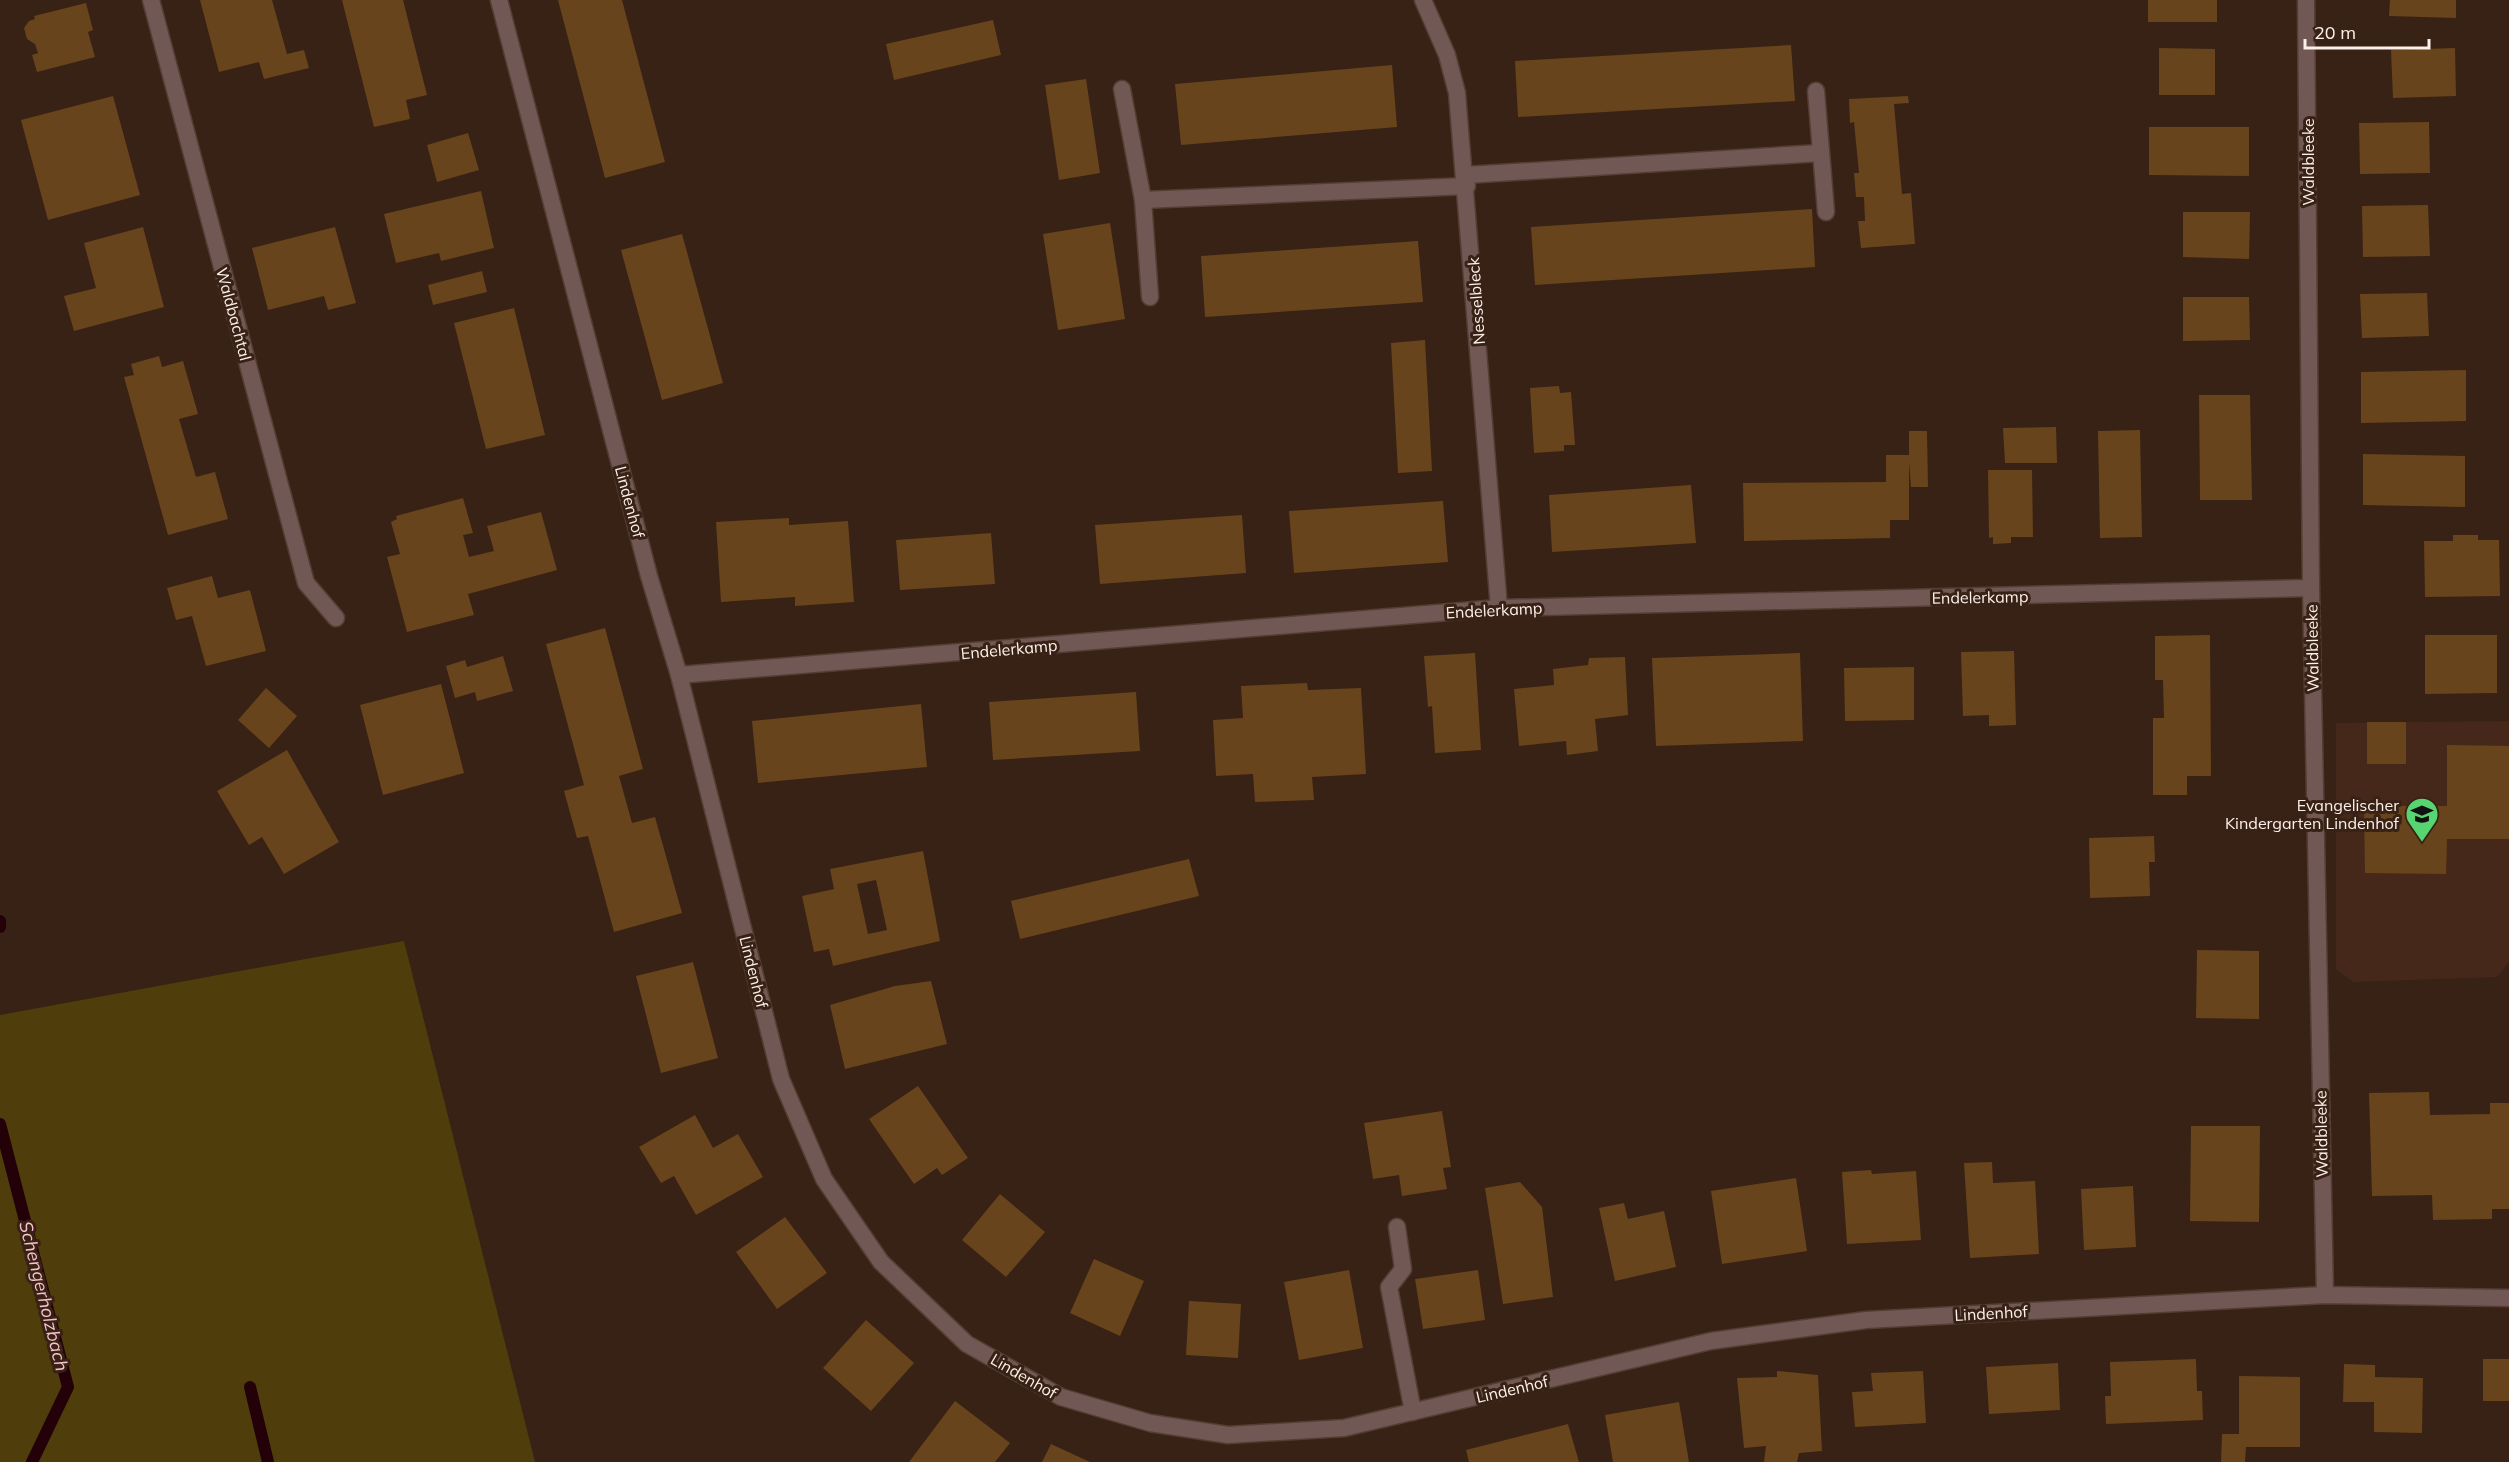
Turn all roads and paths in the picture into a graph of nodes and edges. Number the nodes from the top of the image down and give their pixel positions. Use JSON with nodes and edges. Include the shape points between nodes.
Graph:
{"nodes":[{"id":1,"x":151,"y":0,"type":"edge"},
{"id":2,"x":499,"y":0,"type":"edge"},
{"id":3,"x":1423,"y":0,"type":"edge"},
{"id":4,"x":2306,"y":0,"type":"edge"},
{"id":5,"x":1122,"y":89,"type":"dead end"},
{"id":6,"x":1816,"y":91,"type":"dead end"},
{"id":7,"x":1820,"y":153,"type":"junction"},
{"id":8,"x":1466,"y":180,"type":"junction"},
{"id":9,"x":1143,"y":200,"type":"junction"},
{"id":10,"x":1826,"y":212,"type":"dead end"},
{"id":11,"x":1150,"y":297,"type":"dead end"},
{"id":12,"x":2311,"y":588,"type":"junction"},
{"id":13,"x":1499,"y":608,"type":"junction"},
{"id":14,"x":336,"y":618,"type":"dead end"},
{"id":15,"x":679,"y":675,"type":"junction"},
{"id":16,"x":1397,"y":1227,"type":"dead end"},
{"id":17,"x":2325,"y":1295,"type":"junction"},
{"id":18,"x":2509,"y":1298,"type":"edge"},
{"id":19,"x":1413,"y":1412,"type":"junction"}],
"edges":[{"from":1,"to":14,"type":"street","name":"Waldbachtal","via":[[306,583]]},
{"from":2,"to":15,"type":"street","name":"Lindenhof","via":[[649,576]]},
{"from":3,"to":8,"type":"street","name":"Nesselbleck","via":[[1447,55],[1457,93]]},
{"from":4,"to":12,"type":"street","name":"Waldbleeke"},
{"from":5,"to":9,"type":"street"},
{"from":6,"to":7,"type":"street"},
{"from":7,"to":8,"type":"street"},
{"from":7,"to":10,"type":"street"},
{"from":8,"to":9,"type":"street"},
{"from":8,"to":13,"type":"street","name":"Nesselbleck"},
{"from":9,"to":11,"type":"street"},
{"from":12,"to":13,"type":"street","name":"Endelerkamp"},
{"from":12,"to":17,"type":"street","name":"Waldbleeke"},
{"from":13,"to":15,"type":"street","name":"Endelerkamp"},
{"from":15,"to":19,"type":"street","name":"Lindenhof","via":[[781,1079],[824,1179],[880,1262],[967,1344],[1061,1397],[1150,1423],[1228,1435],[1344,1428]]},
{"from":16,"to":19,"type":"street","via":[[1403,1269],[1389,1287]]},
{"from":17,"to":18,"type":"street","name":"Lindenhof"},
{"from":17,"to":19,"type":"street","name":"Lindenhof","via":[[1866,1320],[1711,1341]]}]}
